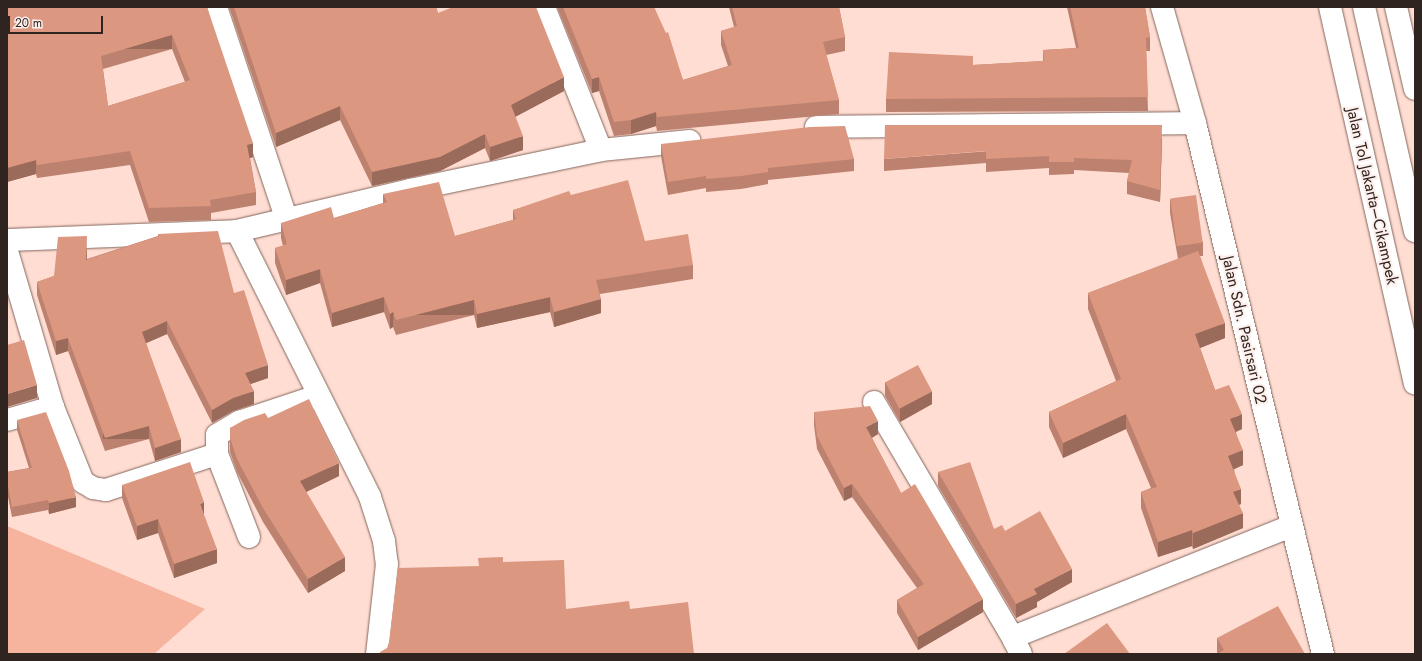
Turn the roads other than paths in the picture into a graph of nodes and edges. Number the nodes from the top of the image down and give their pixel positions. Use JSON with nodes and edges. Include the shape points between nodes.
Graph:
{"nodes":[{"id":1,"x":216,"y":7,"type":"edge"},
{"id":2,"x":544,"y":7,"type":"edge"},
{"id":3,"x":1162,"y":7,"type":"edge"},
{"id":4,"x":1330,"y":7,"type":"edge"},
{"id":5,"x":1364,"y":7,"type":"edge"},
{"id":6,"x":1396,"y":7,"type":"edge"},
{"id":7,"x":1415,"y":89,"type":"edge"},
{"id":8,"x":1195,"y":123,"type":"junction"},
{"id":9,"x":794,"y":129,"type":"edge"},
{"id":10,"x":709,"y":138,"type":"edge"},
{"id":11,"x":601,"y":150,"type":"junction"},
{"id":12,"x":287,"y":220,"type":"junction"},
{"id":13,"x":237,"y":231,"type":"junction"},
{"id":14,"x":1415,"y":231,"type":"edge"},
{"id":15,"x":7,"y":240,"type":"edge"},
{"id":16,"x":7,"y":251,"type":"edge"},
{"id":17,"x":1415,"y":384,"type":"edge"},
{"id":18,"x":317,"y":396,"type":"junction"},
{"id":19,"x":874,"y":402,"type":"dead end"},
{"id":20,"x":53,"y":406,"type":"junction"},
{"id":21,"x":7,"y":420,"type":"edge"},
{"id":22,"x":217,"y":454,"type":"junction"},
{"id":23,"x":1290,"y":526,"type":"junction"},
{"id":24,"x":249,"y":537,"type":"dead end"},
{"id":25,"x":1018,"y":647,"type":"edge"},
{"id":26,"x":377,"y":654,"type":"edge"},
{"id":27,"x":1323,"y":654,"type":"edge"}],
"edges":[{"from":1,"to":12,"type":"main road"},
{"from":2,"to":11,"type":"main road"},
{"from":3,"to":8,"type":"main road","name":"Jalan Sdn. Pasirsari 02"},
{"from":4,"to":17,"type":"main road","name":"Jalan Tol Jakarta–Cikampek"},
{"from":5,"to":14,"type":"main road"},
{"from":6,"to":7,"type":"main road"},
{"from":8,"to":9,"type":"main road","via":[[901,124]]},
{"from":8,"to":23,"type":"main road","name":"Jalan Sdn. Pasirsari 02"},
{"from":10,"to":11,"type":"main road"},
{"from":11,"to":12,"type":"main road","via":[[410,190]]},
{"from":12,"to":13,"type":"main road"},
{"from":13,"to":15,"type":"main road"},
{"from":13,"to":18,"type":"main road"},
{"from":16,"to":20,"type":"main road"},
{"from":18,"to":22,"type":"main road","via":[[239,422],[217,435]]},
{"from":18,"to":26,"type":"main road","via":[[370,497],[384,541],[386,564]]},
{"from":19,"to":25,"type":"main road"},
{"from":20,"to":21,"type":"main road"},
{"from":20,"to":22,"type":"main road","via":[[79,476],[93,488],[106,490]]},
{"from":22,"to":24,"type":"main road"},
{"from":23,"to":25,"type":"main road","via":[[1018,636]]},
{"from":23,"to":27,"type":"main road","name":"Jalan Sdn. Pasirsari 02"}]}
